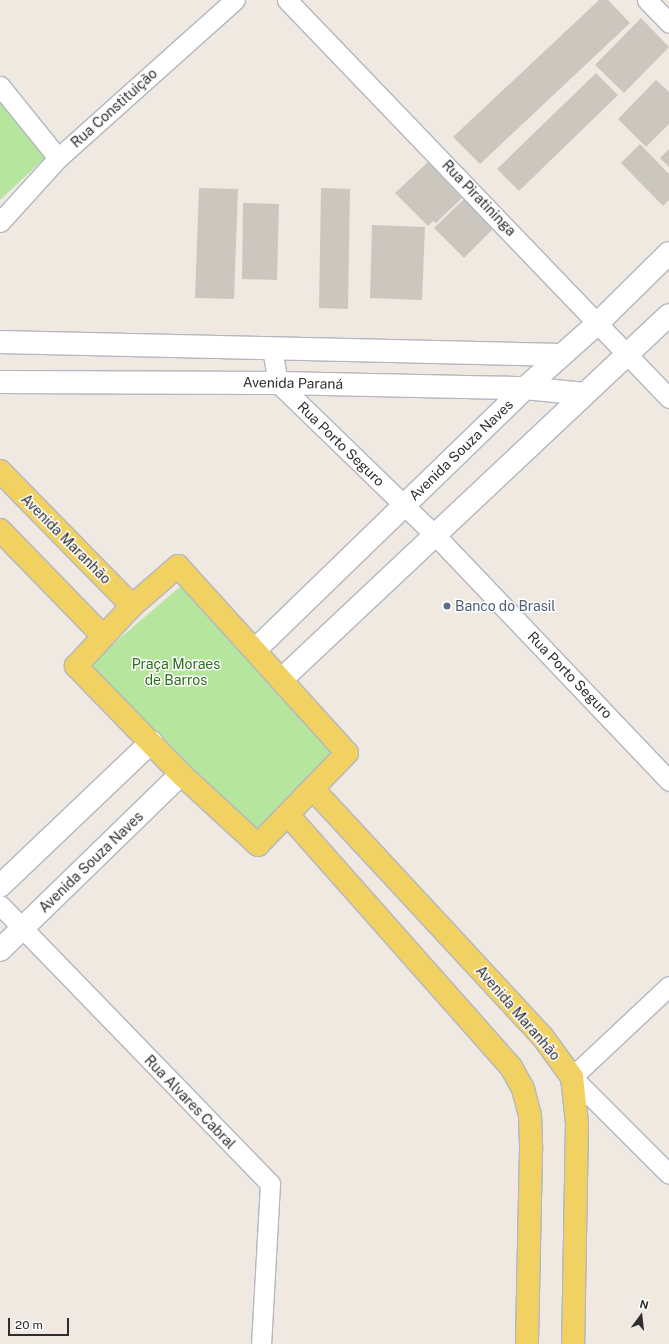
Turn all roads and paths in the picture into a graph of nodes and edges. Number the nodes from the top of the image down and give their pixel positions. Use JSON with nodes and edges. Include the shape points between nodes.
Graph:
{"nodes":[{"id":1,"x":234,"y":0,"type":"edge"},
{"id":2,"x":288,"y":0,"type":"edge"},
{"id":3,"x":647,"y":0,"type":"edge"},
{"id":4,"x":669,"y":23,"type":"edge"},
{"id":5,"x":0,"y":86,"type":"edge"},
{"id":6,"x":58,"y":158,"type":"junction"},
{"id":7,"x":0,"y":222,"type":"edge"},
{"id":8,"x":669,"y":252,"type":"edge"},
{"id":9,"x":669,"y":315,"type":"edge"},
{"id":10,"x":599,"y":322,"type":"junction"},
{"id":11,"x":0,"y":342,"type":"edge"},
{"id":12,"x":272,"y":349,"type":"junction"},
{"id":13,"x":561,"y":355,"type":"junction"},
{"id":14,"x":629,"y":355,"type":"junction"},
{"id":15,"x":0,"y":382,"type":"edge"},
{"id":16,"x":278,"y":383,"type":"junction"},
{"id":17,"x":525,"y":388,"type":"junction"},
{"id":18,"x":585,"y":394,"type":"junction"},
{"id":19,"x":669,"y":398,"type":"edge"},
{"id":20,"x":0,"y":471,"type":"edge"},
{"id":21,"x":404,"y":505,"type":"junction"},
{"id":22,"x":0,"y":530,"type":"edge"},
{"id":23,"x":436,"y":536,"type":"junction"},
{"id":24,"x":132,"y":606,"type":"junction"},
{"id":25,"x":102,"y":636,"type":"junction"},
{"id":26,"x":255,"y":650,"type":"junction"},
{"id":27,"x":282,"y":679,"type":"junction"},
{"id":28,"x":151,"y":742,"type":"junction"},
{"id":29,"x":181,"y":774,"type":"junction"},
{"id":30,"x":669,"y":781,"type":"edge"},
{"id":31,"x":313,"y":789,"type":"junction"},
{"id":32,"x":288,"y":815,"type":"junction"},
{"id":33,"x":0,"y":886,"type":"edge"},
{"id":34,"x":0,"y":905,"type":"edge"},
{"id":35,"x":22,"y":929,"type":"junction"},
{"id":36,"x":0,"y":950,"type":"edge"},
{"id":37,"x":669,"y":986,"type":"edge"},
{"id":38,"x":572,"y":1076,"type":"junction"},
{"id":39,"x":669,"y":1174,"type":"edge"},
{"id":40,"x":261,"y":1344,"type":"edge"},
{"id":41,"x":527,"y":1344,"type":"edge"},
{"id":42,"x":573,"y":1344,"type":"edge"}],
"edges":[{"from":1,"to":6,"type":"street","name":"Rua Constituição"},
{"from":2,"to":10,"type":"street","name":"Rua Piratininga"},
{"from":3,"to":4,"type":"street"},
{"from":5,"to":6,"type":"street"},
{"from":6,"to":7,"type":"street","name":"Rua Constituição"},
{"from":8,"to":10,"type":"main road","name":"Avenida Souza Naves"},
{"from":9,"to":14,"type":"main road"},
{"from":10,"to":13,"type":"main road","name":"Avenida Souza Naves"},
{"from":10,"to":14,"type":"street","name":"Rua Piratininga"},
{"from":11,"to":12,"type":"main road"},
{"from":12,"to":13,"type":"main road"},
{"from":12,"to":16,"type":"street"},
{"from":13,"to":17,"type":"main road","name":"Avenida Souza Naves"},
{"from":14,"to":18,"type":"main road"},
{"from":14,"to":19,"type":"street","name":"Rua Piratininga"},
{"from":15,"to":16,"type":"main road","name":"Avenida Paraná"},
{"from":16,"to":17,"type":"main road","name":"Avenida Paraná"},
{"from":16,"to":21,"type":"street","name":"Rua Porto Seguro"},
{"from":17,"to":18,"type":"main road","name":"Avenida Paraná"},
{"from":17,"to":21,"type":"main road","name":"Avenida Souza Naves"},
{"from":18,"to":23,"type":"main road"},
{"from":20,"to":24,"type":"main road","name":"Avenida Maranhão"},
{"from":21,"to":23,"type":"street","name":"Rua Porto Seguro"},
{"from":21,"to":26,"type":"main road","name":"Avenida Souza Naves"},
{"from":22,"to":25,"type":"main road"},
{"from":23,"to":27,"type":"main road"},
{"from":23,"to":30,"type":"street","name":"Rua Porto Seguro"},
{"from":24,"to":25,"type":"main road"},
{"from":24,"to":26,"type":"main road","via":[[178,566]]},
{"from":25,"to":28,"type":"main road","via":[[76,666]]},
{"from":26,"to":27,"type":"main road"},
{"from":27,"to":31,"type":"main road","via":[[347,752]]},
{"from":28,"to":29,"type":"main road"},
{"from":28,"to":33,"type":"main road"},
{"from":29,"to":32,"type":"main road","via":[[258,845]]},
{"from":29,"to":35,"type":"main road","name":"Avenida Souza Naves"},
{"from":31,"to":32,"type":"main road"},
{"from":31,"to":38,"type":"main road","name":"Avenida Maranhão","via":[[542,1036]]},
{"from":32,"to":41,"type":"main road","via":[[511,1067],[523,1090],[530,1116],[531,1150]]},
{"from":34,"to":35,"type":"street","name":"Rua Alvares Cabral"},
{"from":35,"to":36,"type":"main road","name":"Avenida Souza Naves"},
{"from":35,"to":40,"type":"street","name":"Rua Alvares Cabral","via":[[270,1184]]},
{"from":37,"to":38,"type":"street"},
{"from":38,"to":39,"type":"street"},
{"from":38,"to":42,"type":"main road","via":[[577,1123]]}]}
